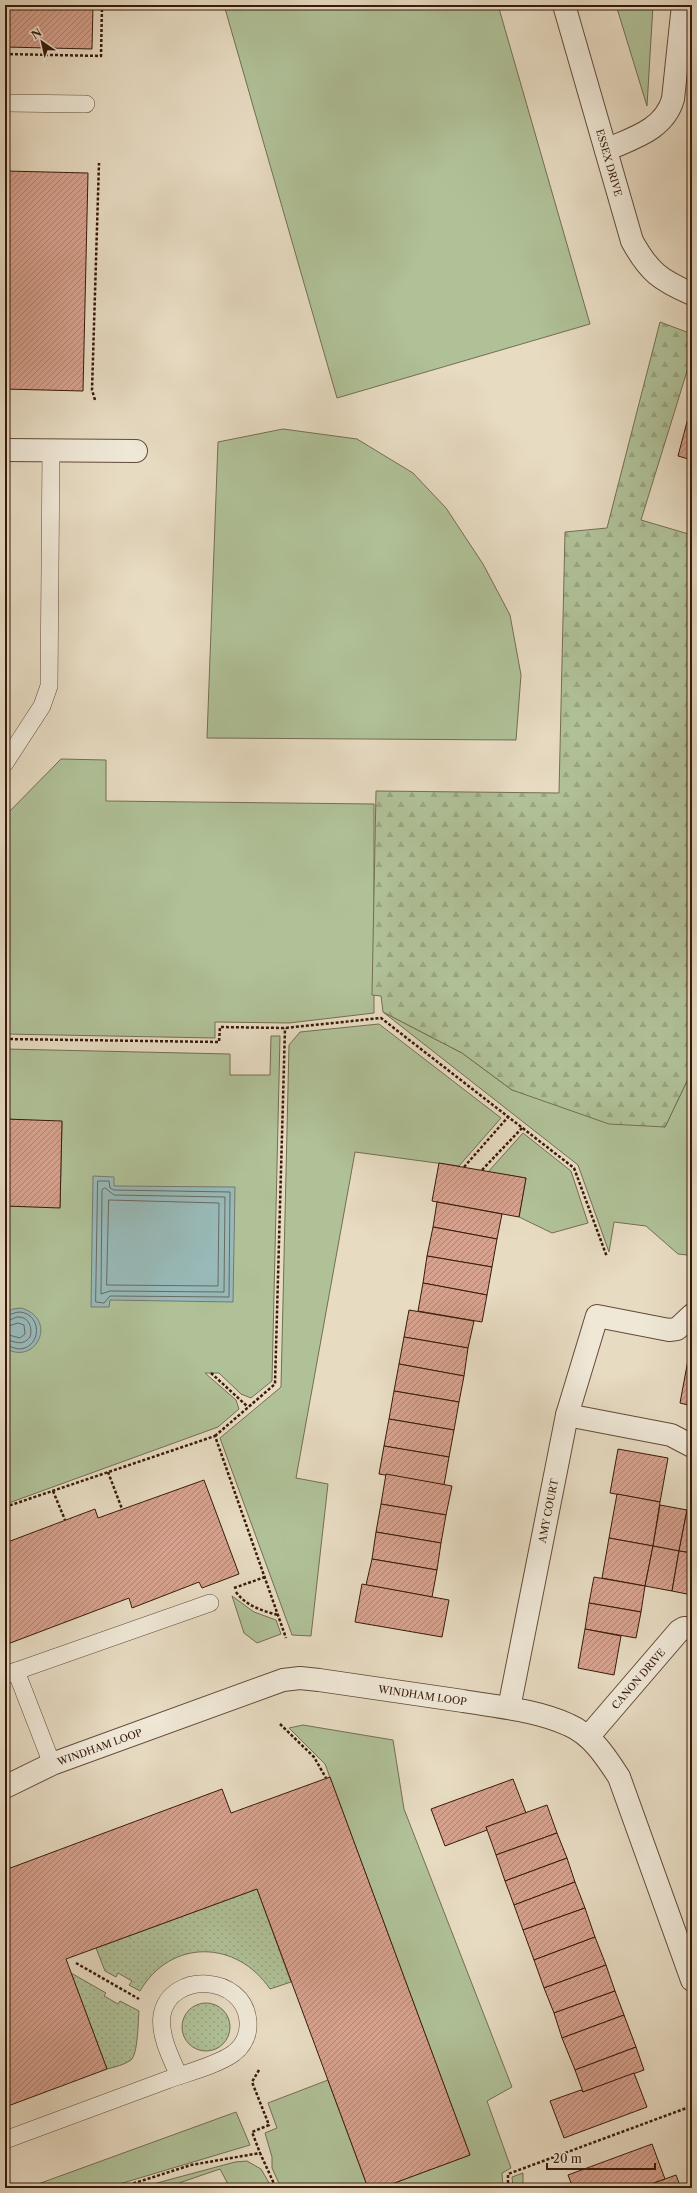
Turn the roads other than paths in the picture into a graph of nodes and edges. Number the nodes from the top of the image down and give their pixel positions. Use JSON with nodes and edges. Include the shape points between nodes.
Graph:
{"nodes":[{"id":1,"x":564,"y":5,"type":"edge"},
{"id":2,"x":683,"y":5,"type":"edge"},
{"id":3,"x":5,"y":103,"type":"edge"},
{"id":4,"x":86,"y":104,"type":"dead end"},
{"id":5,"x":606,"y":150,"type":"junction"},
{"id":6,"x":692,"y":294,"type":"edge"},
{"id":7,"x":5,"y":450,"type":"edge"},
{"id":8,"x":51,"y":451,"type":"junction"},
{"id":9,"x":136,"y":451,"type":"dead end"},
{"id":10,"x":5,"y":763,"type":"edge"},
{"id":11,"x":692,"y":1315,"type":"edge"},
{"id":12,"x":567,"y":1415,"type":"junction"},
{"id":13,"x":692,"y":1446,"type":"edge"},
{"id":14,"x":210,"y":1603,"type":"dead end"},
{"id":15,"x":692,"y":1629,"type":"edge"},
{"id":16,"x":10,"y":1673,"type":"edge"},
{"id":17,"x":509,"y":1708,"type":"junction"},
{"id":18,"x":588,"y":1737,"type":"junction"},
{"id":19,"x":52,"y":1764,"type":"junction"},
{"id":20,"x":5,"y":1787,"type":"edge"},
{"id":21,"x":692,"y":1980,"type":"edge"},
{"id":22,"x":179,"y":2076,"type":"junction"},
{"id":23,"x":5,"y":2140,"type":"edge"}],
"edges":[{"from":1,"to":5,"type":"street","name":"ESSEX DRIVE"},
{"from":2,"to":5,"type":"street","via":[[673,99],[669,112],[653,128]]},
{"from":3,"to":4,"type":"lane"},
{"from":5,"to":6,"type":"street","name":"ESSEX DRIVE","via":[[632,241],[640,255],[651,270],[663,280]]},
{"from":7,"to":8,"type":"street"},
{"from":8,"to":9,"type":"street"},
{"from":8,"to":10,"type":"lane","via":[[48,686],[42,706]]},
{"from":11,"to":12,"type":"street","name":"AMY COURT","via":[[677,1329],[669,1330],[597,1316]]},
{"from":12,"to":13,"type":"street","via":[[671,1434]]},
{"from":12,"to":17,"type":"street","name":"AMY COURT"},
{"from":14,"to":16,"type":"lane"},
{"from":15,"to":18,"type":"street","name":"CANON DRIVE","via":[[684,1628],[680,1631]]},
{"from":16,"to":19,"type":"lane"},
{"from":17,"to":18,"type":"street","name":"WINDHAM LOOP","via":[[570,1725]]},
{"from":17,"to":19,"type":"street","name":"WINDHAM LOOP","via":[[319,1680],[289,1680]]},
{"from":18,"to":21,"type":"street","name":"WINDHAM LOOP","via":[[606,1756],[619,1777]]},
{"from":19,"to":20,"type":"street","name":"WINDHAM LOOP"},
{"from":22,"to":22,"type":"lane","via":[[233,2053],[245,2039],[248,2029],[247,2015],[242,2002],[230,1990],[213,1984],[193,1985],[176,1992],[168,2002],[162,2016],[162,2029]]},
{"from":22,"to":23,"type":"lane"}]}
